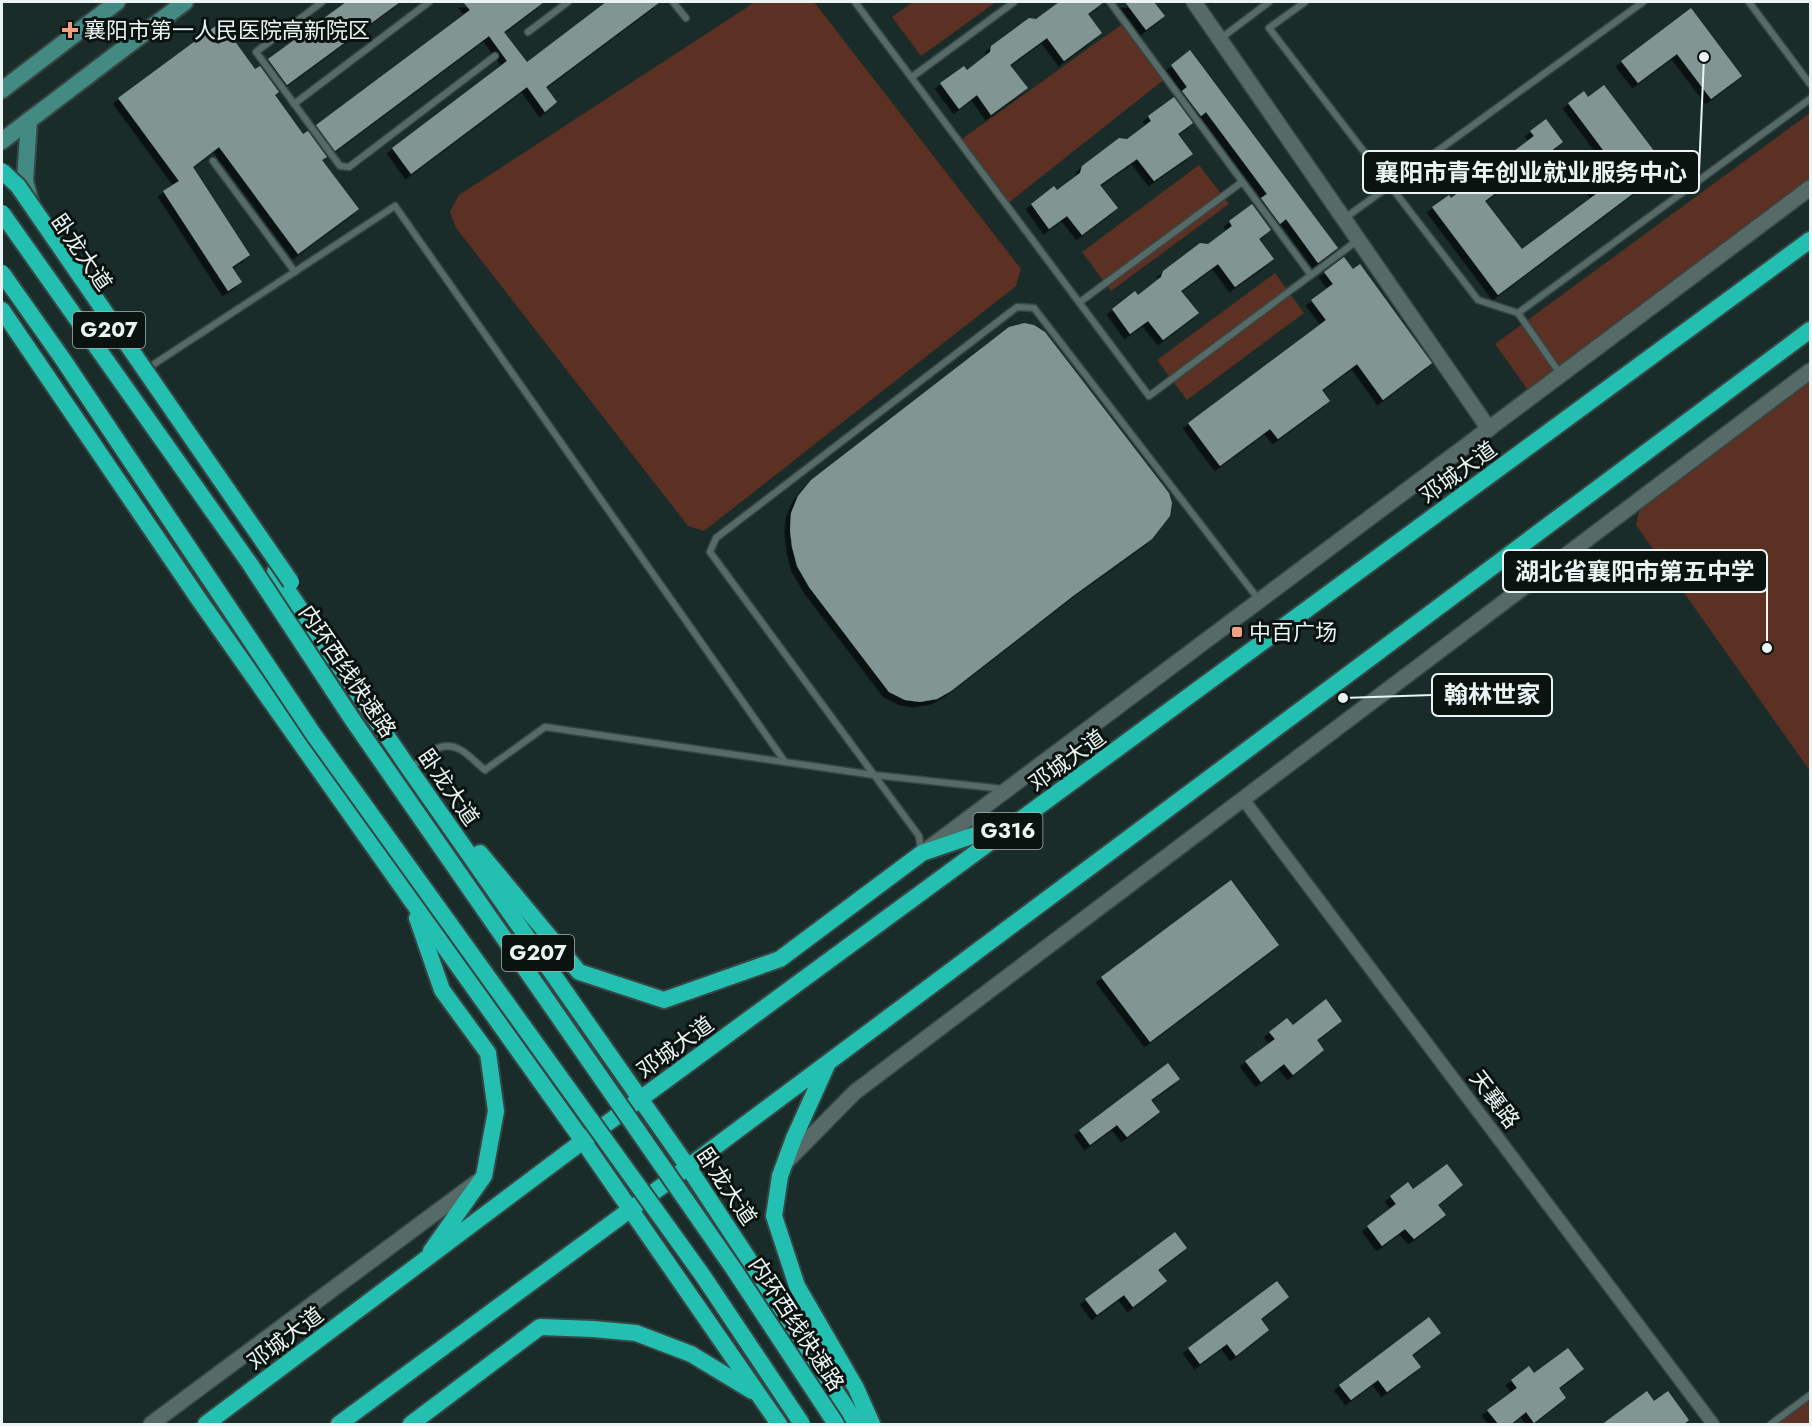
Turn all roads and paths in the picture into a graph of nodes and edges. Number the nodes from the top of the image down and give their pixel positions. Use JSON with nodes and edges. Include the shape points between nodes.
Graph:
{"nodes":[{"id":1,"x":117,"y":2,"type":"edge"},
{"id":2,"x":184,"y":2,"type":"edge"},
{"id":3,"x":322,"y":2,"type":"edge"},
{"id":4,"x":429,"y":2,"type":"edge"},
{"id":5,"x":568,"y":2,"type":"edge"},
{"id":6,"x":673,"y":2,"type":"edge"},
{"id":7,"x":855,"y":2,"type":"edge"},
{"id":8,"x":1014,"y":2,"type":"edge"},
{"id":9,"x":1110,"y":2,"type":"edge"},
{"id":10,"x":1194,"y":2,"type":"edge"},
{"id":11,"x":1269,"y":2,"type":"edge"},
{"id":12,"x":1305,"y":2,"type":"edge"},
{"id":13,"x":1643,"y":2,"type":"edge"},
{"id":14,"x":1749,"y":2,"type":"edge"},
{"id":15,"x":686,"y":18,"type":"dead end"},
{"id":16,"x":528,"y":32,"type":"dead end"},
{"id":17,"x":1220,"y":39,"type":"junction"},
{"id":18,"x":495,"y":56,"type":"dead end"},
{"id":19,"x":912,"y":77,"type":"junction"},
{"id":20,"x":1810,"y":84,"type":"edge"},
{"id":21,"x":3,"y":88,"type":"edge"},
{"id":22,"x":1810,"y":99,"type":"edge"},
{"id":23,"x":294,"y":104,"type":"junction"},
{"id":24,"x":29,"y":120,"type":"junction"},
{"id":25,"x":2,"y":141,"type":"edge"},
{"id":26,"x":213,"y":161,"type":"dead end"},
{"id":27,"x":2,"y":171,"type":"edge"},
{"id":28,"x":2,"y":176,"type":"edge"},
{"id":29,"x":1242,"y":182,"type":"junction"},
{"id":30,"x":1390,"y":186,"type":"junction"},
{"id":31,"x":1810,"y":188,"type":"edge"},
{"id":32,"x":2,"y":213,"type":"edge"},
{"id":33,"x":1344,"y":219,"type":"junction"},
{"id":34,"x":36,"y":225,"type":"junction"},
{"id":35,"x":1359,"y":240,"type":"junction"},
{"id":36,"x":1810,"y":240,"type":"edge"},
{"id":37,"x":295,"y":272,"type":"junction"},
{"id":38,"x":2,"y":273,"type":"edge"},
{"id":39,"x":1311,"y":275,"type":"junction"},
{"id":40,"x":1080,"y":302,"type":"junction"},
{"id":41,"x":2,"y":310,"type":"edge"},
{"id":42,"x":1518,"y":313,"type":"junction"},
{"id":43,"x":2,"y":325,"type":"edge"},
{"id":44,"x":1810,"y":330,"type":"edge"},
{"id":45,"x":1810,"y":371,"type":"edge"},
{"id":46,"x":139,"y":373,"type":"junction"},
{"id":47,"x":1561,"y":375,"type":"junction"},
{"id":48,"x":1489,"y":429,"type":"junction"},
{"id":49,"x":1260,"y":601,"type":"junction"},
{"id":50,"x":365,"y":704,"type":"junction"},
{"id":51,"x":785,"y":762,"type":"junction"},
{"id":52,"x":410,"y":770,"type":"junction"},
{"id":53,"x":874,"y":775,"type":"junction"},
{"id":54,"x":1007,"y":789,"type":"junction"},
{"id":55,"x":1243,"y":799,"type":"junction"},
{"id":56,"x":347,"y":809,"type":"junction"},
{"id":57,"x":1027,"y":817,"type":"junction"},
{"id":58,"x":922,"y":853,"type":"junction"},
{"id":59,"x":411,"y":900,"type":"junction"},
{"id":60,"x":828,"y":1063,"type":"junction"},
{"id":61,"x":641,"y":1100,"type":"junction"},
{"id":62,"x":583,"y":1142,"type":"junction"},
{"id":63,"x":785,"y":1163,"type":"junction"},
{"id":64,"x":688,"y":1167,"type":"junction"},
{"id":65,"x":484,"y":1176,"type":"junction"},
{"id":66,"x":630,"y":1210,"type":"junction"},
{"id":67,"x":422,"y":1264,"type":"junction"},
{"id":68,"x":759,"y":1395,"type":"junction"},
{"id":69,"x":1810,"y":1395,"type":"edge"},
{"id":70,"x":152,"y":1425,"type":"edge"},
{"id":71,"x":206,"y":1425,"type":"edge"},
{"id":72,"x":339,"y":1425,"type":"edge"},
{"id":73,"x":411,"y":1425,"type":"edge"},
{"id":74,"x":779,"y":1425,"type":"edge"},
{"id":75,"x":802,"y":1425,"type":"edge"},
{"id":76,"x":836,"y":1425,"type":"edge"},
{"id":77,"x":857,"y":1425,"type":"edge"},
{"id":78,"x":872,"y":1425,"type":"edge"},
{"id":79,"x":1713,"y":1425,"type":"edge"},
{"id":80,"x":1771,"y":1425,"type":"edge"}],
"edges":[{"from":1,"to":21,"type":"main road"},
{"from":2,"to":24,"type":"main road"},
{"from":3,"to":23,"type":"lane","via":[[256,52]]},
{"from":4,"to":23,"type":"lane"},
{"from":5,"to":16,"type":"lane"},
{"from":6,"to":15,"type":"lane"},
{"from":7,"to":19,"type":"lane"},
{"from":8,"to":19,"type":"lane"},
{"from":9,"to":29,"type":"lane"},
{"from":10,"to":17,"type":"street"},
{"from":11,"to":17,"type":"lane"},
{"from":12,"to":30,"type":"lane","via":[[1269,28]]},
{"from":13,"to":30,"type":"lane"},
{"from":14,"to":20,"type":"lane"},
{"from":17,"to":33,"type":"street"},
{"from":18,"to":23,"type":"lane","via":[[349,167],[340,166]]},
{"from":19,"to":40,"type":"lane"},
{"from":22,"to":42,"type":"lane"},
{"from":24,"to":25,"type":"main road"},
{"from":24,"to":34,"type":"main road","via":[[25,181]]},
{"from":26,"to":37,"type":"lane"},
{"from":27,"to":50,"type":"highway","bridge":true,"via":[[18,186],[291,582]]},
{"from":28,"to":34,"type":"highway","name":"卧龙大道","number":"G207"},
{"from":29,"to":39,"type":"lane"},
{"from":29,"to":40,"type":"lane"},
{"from":30,"to":33,"type":"lane"},
{"from":30,"to":42,"type":"lane","via":[[1478,300]]},
{"from":31,"to":47,"type":"street"},
{"from":32,"to":76,"type":"highway","name":"内环西线快速路","bridge":true,"via":[[250,564],[354,722],[733,1268]]},
{"from":33,"to":35,"type":"street"},
{"from":34,"to":46,"type":"highway","name":"卧龙大道","number":"G207"},
{"from":35,"to":39,"type":"lane"},
{"from":35,"to":48,"type":"street"},
{"from":36,"to":57,"type":"highway","name":"邓城大道","number":"G316"},
{"from":37,"to":46,"type":"lane"},
{"from":37,"to":51,"type":"lane","via":[[395,206]]},
{"from":38,"to":75,"type":"highway","bridge":true,"via":[[314,735],[703,1276]]},
{"from":39,"to":40,"type":"lane","via":[[1149,396]]},
{"from":41,"to":56,"type":"highway","number":"G207"},
{"from":42,"to":47,"type":"lane"},
{"from":43,"to":56,"type":"highway","via":[[265,707]]},
{"from":44,"to":60,"type":"highway"},
{"from":45,"to":55,"type":"street"},
{"from":46,"to":50,"type":"highway","name":"卧龙大道","number":"G207"},
{"from":47,"to":48,"type":"street"},
{"from":48,"to":49,"type":"street"},
{"from":49,"to":53,"type":"lane","via":[[1034,308],[1017,307],[716,538],[710,552]]},
{"from":49,"to":54,"type":"street"},
{"from":50,"to":52,"type":"highway","name":"卧龙大道","number":"G207"},
{"from":51,"to":52,"type":"lane","via":[[545,727],[485,770],[459,748],[443,746],[425,754]]},
{"from":51,"to":53,"type":"lane"},
{"from":52,"to":58,"type":"highway","via":[[579,972],[664,1000],[780,959]]},
{"from":52,"to":61,"type":"highway","name":"卧龙大道","number":"G207"},
{"from":53,"to":54,"type":"lane"},
{"from":53,"to":58,"type":"lane","via":[[919,836]]},
{"from":54,"to":58,"type":"street"},
{"from":55,"to":63,"type":"street","via":[[855,1092]]},
{"from":55,"to":79,"type":"street","name":"天襄路"},
{"from":56,"to":59,"type":"highway","number":"G207"},
{"from":57,"to":58,"type":"highway"},
{"from":57,"to":61,"type":"highway","name":"邓城大道","number":"G316"},
{"from":59,"to":62,"type":"highway","number":"G207"},
{"from":59,"to":65,"type":"highway","via":[[442,990],[488,1053],[496,1112]]},
{"from":60,"to":63,"type":"highway"},
{"from":60,"to":64,"type":"highway"},
{"from":61,"to":62,"type":"highway","name":"邓城大道","number":"G316"},
{"from":61,"to":64,"type":"highway","name":"卧龙大道","number":"G207"},
{"from":62,"to":66,"type":"highway","number":"G207"},
{"from":62,"to":67,"type":"highway","name":"邓城大道","number":"G316"},
{"from":63,"to":78,"type":"highway","via":[[774,1216],[797,1286],[856,1388]]},
{"from":64,"to":66,"type":"highway"},
{"from":64,"to":77,"type":"highway","name":"卧龙大道","number":"G207"},
{"from":65,"to":67,"type":"highway"},
{"from":65,"to":70,"type":"street"},
{"from":66,"to":68,"type":"highway","number":"G207"},
{"from":66,"to":72,"type":"highway"},
{"from":67,"to":71,"type":"highway","name":"邓城大道","number":"G316"},
{"from":68,"to":73,"type":"highway","via":[[691,1354],[636,1333],[540,1327]]},
{"from":68,"to":74,"type":"highway","number":"G207"},
{"from":69,"to":80,"type":"lane"}]}
